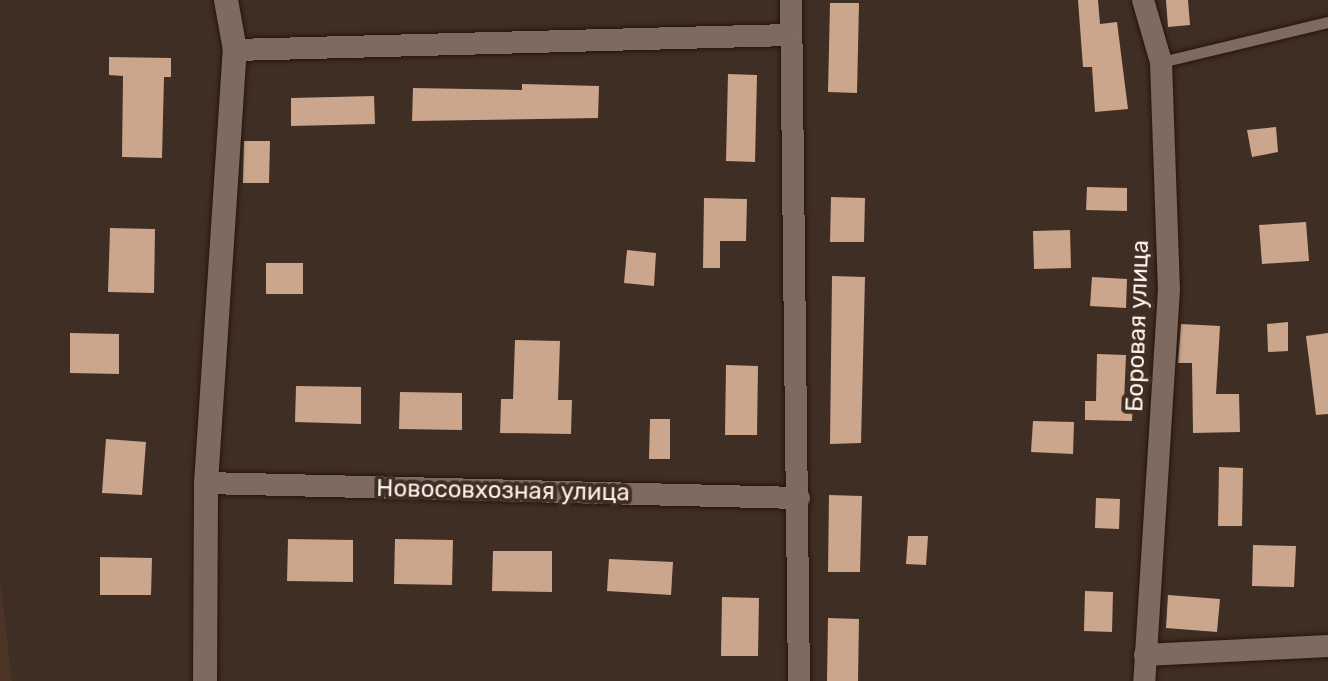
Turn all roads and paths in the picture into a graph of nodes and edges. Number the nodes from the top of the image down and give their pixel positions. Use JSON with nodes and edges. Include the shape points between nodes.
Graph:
{"nodes":[{"id":1,"x":226,"y":0,"type":"edge"},
{"id":2,"x":791,"y":0,"type":"edge"},
{"id":3,"x":1143,"y":0,"type":"edge"},
{"id":4,"x":1328,"y":22,"type":"edge"},
{"id":5,"x":790,"y":35,"type":"junction"},
{"id":6,"x":235,"y":50,"type":"junction"},
{"id":7,"x":1161,"y":62,"type":"junction"},
{"id":8,"x":206,"y":483,"type":"junction"},
{"id":9,"x":799,"y":498,"type":"junction"},
{"id":10,"x":1328,"y":646,"type":"edge"},
{"id":11,"x":1145,"y":655,"type":"junction"},
{"id":12,"x":205,"y":681,"type":"edge"},
{"id":13,"x":799,"y":681,"type":"edge"},
{"id":14,"x":1144,"y":681,"type":"edge"}],
"edges":[{"from":1,"to":6,"type":"street"},
{"from":2,"to":5,"type":"street"},
{"from":3,"to":7,"type":"street","name":"Боровая улица"},
{"from":4,"to":7,"type":"lane"},
{"from":5,"to":6,"type":"street"},
{"from":5,"to":9,"type":"street"},
{"from":6,"to":8,"type":"street"},
{"from":7,"to":11,"type":"street","name":"Боровая улица","via":[[1169,289]]},
{"from":8,"to":9,"type":"street","name":"Новосовхозная улица"},
{"from":8,"to":12,"type":"street"},
{"from":9,"to":13,"type":"street"},
{"from":10,"to":11,"type":"street"},
{"from":11,"to":14,"type":"street","name":"Боровая улица"}]}
